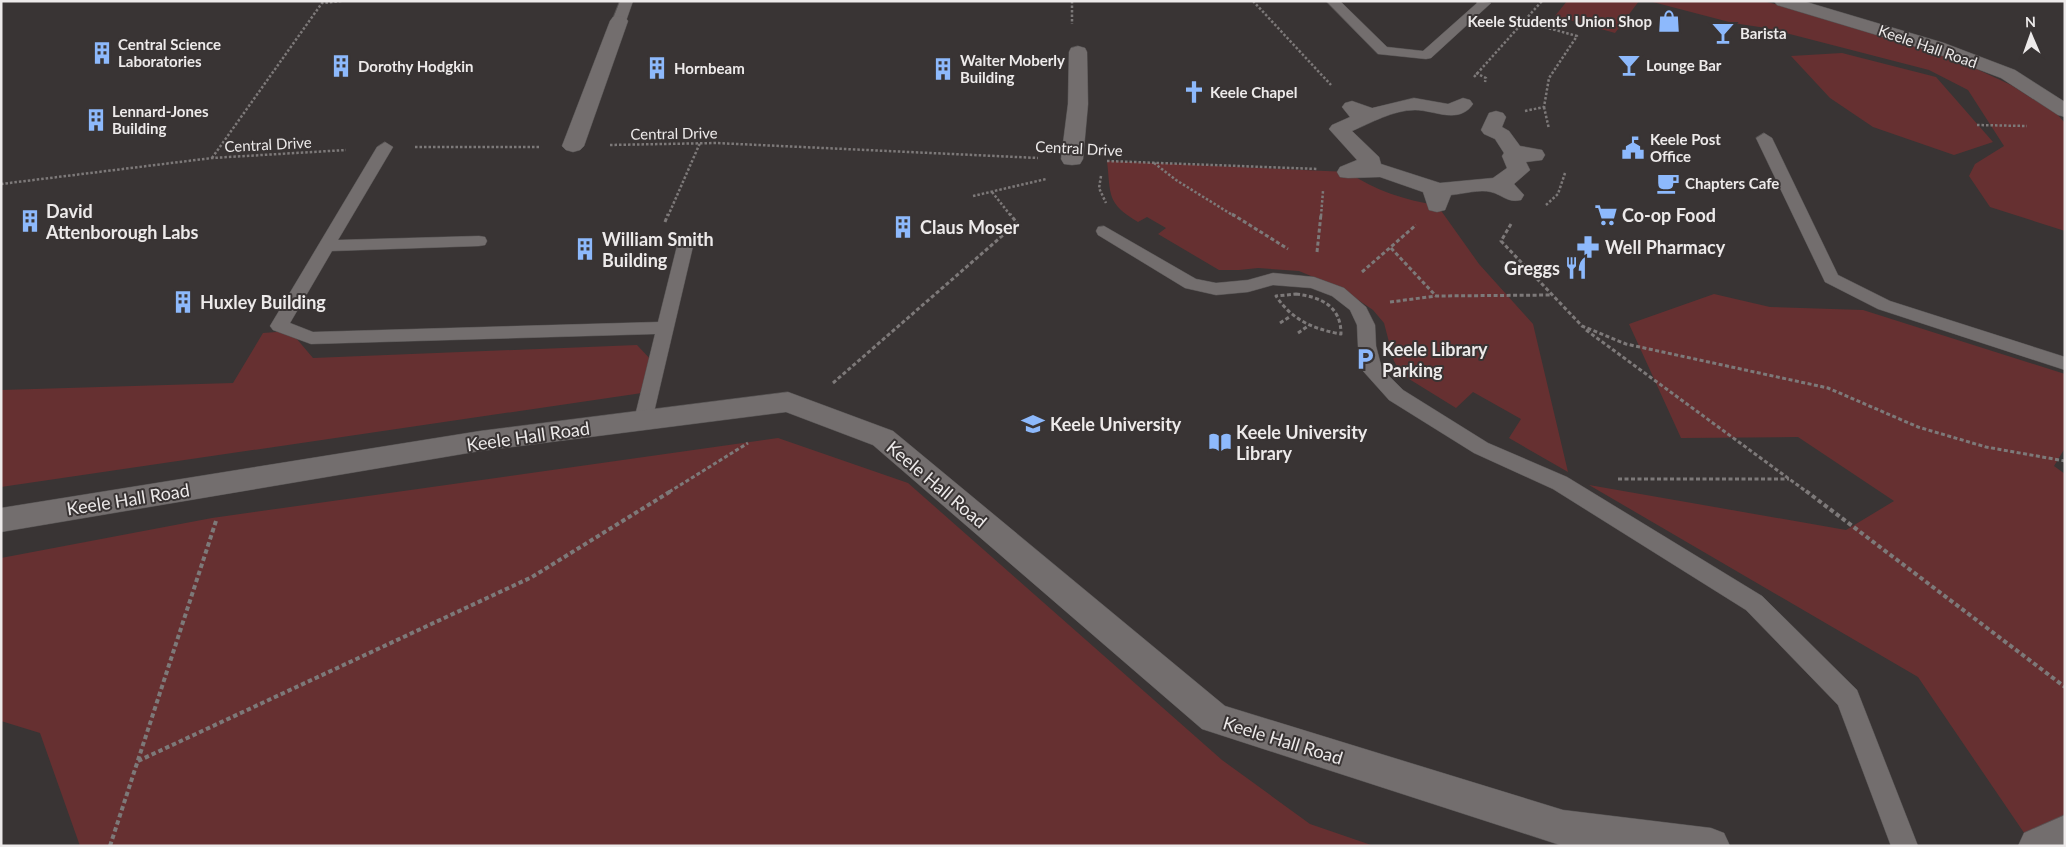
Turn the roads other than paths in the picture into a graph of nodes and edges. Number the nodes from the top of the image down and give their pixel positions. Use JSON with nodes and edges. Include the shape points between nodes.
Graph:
{"nodes":[{"id":1,"x":627,"y":1,"type":"edge"},
{"id":2,"x":1332,"y":1,"type":"edge"},
{"id":3,"x":1482,"y":1,"type":"edge"},
{"id":4,"x":1783,"y":1,"type":"edge"},
{"id":5,"x":619,"y":21,"type":"joint"},
{"id":6,"x":1078,"y":52,"type":"dead end"},
{"id":7,"x":2065,"y":111,"type":"edge"},
{"id":8,"x":1764,"y":138,"type":"dead end"},
{"id":9,"x":573,"y":146,"type":"road end"},
{"id":10,"x":385,"y":147,"type":"road end"},
{"id":11,"x":1072,"y":159,"type":"road end"},
{"id":12,"x":1437,"y":206,"type":"joint"},
{"id":13,"x":1104,"y":231,"type":"road end"},
{"id":14,"x":478,"y":241,"type":"dead end"},
{"id":15,"x":686,"y":242,"type":"road end"},
{"id":16,"x":327,"y":246,"type":"junction"},
{"id":17,"x":666,"y":328,"type":"junction"},
{"id":18,"x":2065,"y":364,"type":"edge"},
{"id":19,"x":644,"y":420,"type":"junction"},
{"id":20,"x":1,"y":520,"type":"edge"},
{"id":21,"x":2065,"y":834,"type":"edge"},
{"id":22,"x":1711,"y":846,"type":"edge"},
{"id":23,"x":1905,"y":846,"type":"edge"},
{"id":24,"x":2037,"y":846,"type":"edge"}],
"edges":[{"from":1,"to":5,"type":"lane"},
{"from":2,"to":3,"type":"lane","via":[[1383,51],[1426,56],[1485,3]]},
{"from":4,"to":7,"type":"street","name":"Keele Hall Road","via":[[1937,47],[2008,74]]},
{"from":5,"to":9,"type":"street"},
{"from":6,"to":11,"type":"street","via":[[1078,104]]},
{"from":8,"to":18,"type":"lane","via":[[1831,278],[1884,305]]},
{"from":10,"to":16,"type":"lane"},
{"from":12,"to":12,"type":"street","via":[[1442,189],[1494,185],[1513,195],[1501,183],[1519,170],[1513,156],[1534,155],[1513,150],[1502,135],[1491,130],[1496,117],[1480,125],[1462,118],[1463,104],[1450,110],[1414,104],[1370,114],[1352,107],[1362,119],[1339,130],[1371,162],[1348,172],[1382,170],[1433,188]]},
{"from":13,"to":23,"type":"lane","via":[[1191,284],[1216,289],[1315,275],[1333,297],[1357,307],[1366,325],[1373,371],[1396,395],[1481,448],[1560,483],[1754,603],[1848,698]]},
{"from":14,"to":16,"type":"lane"},
{"from":15,"to":17,"type":"lane"},
{"from":16,"to":17,"type":"lane","via":[[279,326],[311,338]]},
{"from":17,"to":19,"type":"lane"},
{"from":19,"to":20,"type":"street","name":"Keele Hall Road","via":[[480,441]]},
{"from":19,"to":22,"type":"street","name":"Keele Hall Road","via":[[788,402],[883,438],[1214,718],[1564,828]]},
{"from":21,"to":24,"type":"street"}]}
